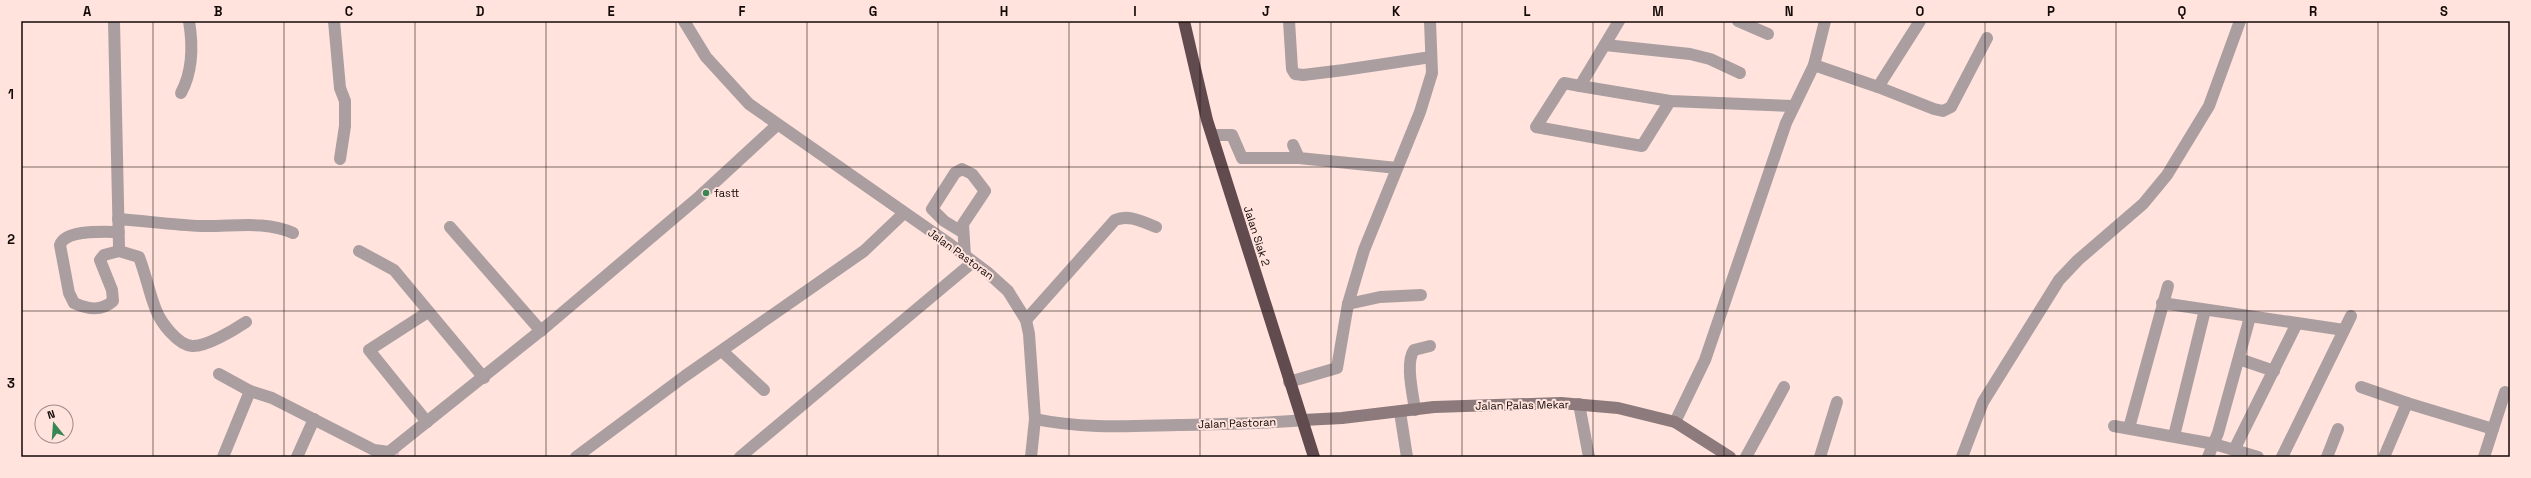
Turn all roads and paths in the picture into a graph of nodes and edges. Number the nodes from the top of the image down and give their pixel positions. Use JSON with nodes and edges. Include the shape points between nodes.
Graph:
{"nodes":[{"id":1,"x":114,"y":21,"type":"edge"},
{"id":2,"x":189,"y":21,"type":"edge"},
{"id":3,"x":334,"y":21,"type":"edge"},
{"id":4,"x":684,"y":21,"type":"edge"},
{"id":5,"x":1184,"y":21,"type":"edge"},
{"id":6,"x":1289,"y":21,"type":"edge"},
{"id":7,"x":1430,"y":21,"type":"edge"},
{"id":8,"x":1619,"y":21,"type":"edge"},
{"id":9,"x":1738,"y":21,"type":"edge"},
{"id":10,"x":1825,"y":21,"type":"edge"},
{"id":11,"x":1920,"y":21,"type":"edge"},
{"id":12,"x":2240,"y":21,"type":"edge"},
{"id":13,"x":1768,"y":34,"type":"dead end"},
{"id":14,"x":1987,"y":38,"type":"dead end"},
{"id":15,"x":1605,"y":45,"type":"junction"},
{"id":16,"x":1431,"y":57,"type":"junction"},
{"id":17,"x":1814,"y":65,"type":"junction"},
{"id":18,"x":1740,"y":73,"type":"dead end"},
{"id":19,"x":1580,"y":86,"type":"junction"},
{"id":20,"x":1878,"y":87,"type":"junction"},
{"id":21,"x":182,"y":93,"type":"dead end"},
{"id":22,"x":1670,"y":101,"type":"junction"},
{"id":23,"x":1793,"y":106,"type":"junction"},
{"id":24,"x":777,"y":125,"type":"junction"},
{"id":25,"x":1212,"y":135,"type":"junction"},
{"id":26,"x":1294,"y":145,"type":"dead end"},
{"id":27,"x":1299,"y":158,"type":"junction"},
{"id":28,"x":340,"y":159,"type":"dead end"},
{"id":29,"x":1397,"y":168,"type":"junction"},
{"id":30,"x":904,"y":213,"type":"junction"},
{"id":31,"x":118,"y":220,"type":"junction"},
{"id":32,"x":450,"y":227,"type":"dead end"},
{"id":33,"x":1156,"y":227,"type":"dead end"},
{"id":34,"x":118,"y":232,"type":"junction"},
{"id":35,"x":962,"y":232,"type":"junction"},
{"id":36,"x":293,"y":233,"type":"dead end"},
{"id":37,"x":118,"y":251,"type":"junction"},
{"id":38,"x":360,"y":251,"type":"dead end"},
{"id":39,"x":969,"y":259,"type":"junction"},
{"id":40,"x":2168,"y":286,"type":"dead end"},
{"id":41,"x":1422,"y":295,"type":"dead end"},
{"id":42,"x":2162,"y":303,"type":"junction"},
{"id":43,"x":1348,"y":304,"type":"junction"},
{"id":44,"x":2205,"y":310,"type":"junction"},
{"id":45,"x":428,"y":312,"type":"junction"},
{"id":46,"x":2351,"y":316,"type":"dead end"},
{"id":47,"x":2250,"y":317,"type":"junction"},
{"id":48,"x":1026,"y":320,"type":"junction"},
{"id":49,"x":246,"y":322,"type":"dead end"},
{"id":50,"x":2297,"y":323,"type":"junction"},
{"id":51,"x":2344,"y":330,"type":"junction"},
{"id":52,"x":541,"y":331,"type":"junction"},
{"id":53,"x":1430,"y":346,"type":"dead end"},
{"id":54,"x":722,"y":351,"type":"junction"},
{"id":55,"x":2239,"y":359,"type":"junction"},
{"id":56,"x":2274,"y":371,"type":"junction"},
{"id":57,"x":219,"y":374,"type":"dead end"},
{"id":58,"x":484,"y":378,"type":"junction"},
{"id":59,"x":1289,"y":382,"type":"junction"},
{"id":60,"x":1784,"y":387,"type":"dead end"},
{"id":61,"x":2361,"y":387,"type":"dead end"},
{"id":62,"x":764,"y":390,"type":"dead end"},
{"id":63,"x":250,"y":391,"type":"junction"},
{"id":64,"x":2505,"y":392,"type":"dead end"},
{"id":65,"x":1837,"y":402,"type":"dead end"},
{"id":66,"x":2407,"y":403,"type":"junction"},
{"id":67,"x":1579,"y":404,"type":"junction"},
{"id":68,"x":1415,"y":410,"type":"junction"},
{"id":69,"x":1400,"y":412,"type":"junction"},
{"id":70,"x":314,"y":419,"type":"junction"},
{"id":71,"x":1035,"y":419,"type":"junction"},
{"id":72,"x":1303,"y":420,"type":"junction"},
{"id":73,"x":427,"y":422,"type":"junction"},
{"id":74,"x":1675,"y":422,"type":"junction"},
{"id":75,"x":2114,"y":426,"type":"dead end"},
{"id":76,"x":2129,"y":428,"type":"junction"},
{"id":77,"x":2338,"y":429,"type":"dead end"},
{"id":78,"x":2493,"y":429,"type":"junction"},
{"id":79,"x":2174,"y":436,"type":"junction"},
{"id":80,"x":2214,"y":444,"type":"junction"},
{"id":81,"x":2234,"y":450,"type":"junction"},
{"id":82,"x":394,"y":453,"type":"edge"},
{"id":83,"x":223,"y":457,"type":"edge"},
{"id":84,"x":297,"y":457,"type":"edge"},
{"id":85,"x":576,"y":457,"type":"edge"},
{"id":86,"x":740,"y":457,"type":"edge"},
{"id":87,"x":1031,"y":457,"type":"edge"},
{"id":88,"x":1314,"y":457,"type":"edge"},
{"id":89,"x":1407,"y":457,"type":"edge"},
{"id":90,"x":1589,"y":457,"type":"edge"},
{"id":91,"x":1730,"y":457,"type":"edge"},
{"id":92,"x":1746,"y":457,"type":"edge"},
{"id":93,"x":1820,"y":457,"type":"edge"},
{"id":94,"x":1962,"y":457,"type":"edge"},
{"id":95,"x":2208,"y":457,"type":"edge"},
{"id":96,"x":2258,"y":457,"type":"edge"},
{"id":97,"x":2282,"y":457,"type":"edge"},
{"id":98,"x":2327,"y":457,"type":"edge"},
{"id":99,"x":2384,"y":457,"type":"edge"},
{"id":100,"x":2484,"y":457,"type":"edge"}],
"edges":[{"from":1,"to":31,"type":"street"},
{"from":2,"to":21,"type":"street","via":[[193,44]]},
{"from":3,"to":28,"type":"street","via":[[340,88],[345,100],[345,126]]},
{"from":4,"to":24,"type":"street","name":"Jalan Pastoran","via":[[706,57],[723,77],[749,104]]},
{"from":5,"to":25,"type":"highway","name":"Jalan Siak 2"},
{"from":6,"to":16,"type":"street","via":[[1292,69],[1295,74],[1344,70]]},
{"from":7,"to":16,"type":"street"},
{"from":8,"to":15,"type":"street"},
{"from":9,"to":13,"type":"street"},
{"from":10,"to":17,"type":"street"},
{"from":11,"to":20,"type":"street"},
{"from":12,"to":94,"type":"street","via":[[2210,106],[2167,175],[2143,204],[2078,260],[2059,280],[1983,402]]},
{"from":14,"to":20,"type":"street","via":[[1951,107],[1943,111],[1934,110]]},
{"from":15,"to":18,"type":"street","via":[[1690,54],[1710,59]]},
{"from":15,"to":19,"type":"street"},
{"from":16,"to":29,"type":"street","via":[[1432,73],[1420,112]]},
{"from":17,"to":20,"type":"street"},
{"from":17,"to":23,"type":"street"},
{"from":19,"to":22,"type":"street"},
{"from":19,"to":22,"type":"street","via":[[1564,84],[1536,127],[1642,146]]},
{"from":22,"to":23,"type":"street"},
{"from":23,"to":74,"type":"street","via":[[1705,360]]},
{"from":24,"to":30,"type":"street","name":"Jalan Pastoran"},
{"from":24,"to":52,"type":"street","via":[[694,201]]},
{"from":25,"to":27,"type":"street","via":[[1232,135],[1242,158]]},
{"from":25,"to":59,"type":"highway","name":"Jalan Siak 2"},
{"from":26,"to":27,"type":"street"},
{"from":27,"to":29,"type":"street"},
{"from":29,"to":43,"type":"street","via":[[1364,250]]},
{"from":30,"to":39,"type":"street","name":"Jalan Pastoran"},
{"from":30,"to":54,"type":"street","via":[[864,251]]},
{"from":31,"to":34,"type":"street"},
{"from":31,"to":36,"type":"street","via":[[202,226],[266,226]]},
{"from":32,"to":52,"type":"street","via":[[471,255]]},
{"from":33,"to":48,"type":"street","via":[[1129,217],[1115,220]]},
{"from":34,"to":37,"type":"street"},
{"from":34,"to":37,"type":"street","via":[[72,235],[60,244],[69,293],[74,303],[85,308],[100,308],[113,301],[112,290],[100,260],[104,254]]},
{"from":35,"to":35,"type":"street","via":[[963,224],[985,191],[972,174],[962,169],[955,173],[932,209],[944,221]]},
{"from":35,"to":39,"type":"street"},
{"from":37,"to":49,"type":"street","via":[[139,257],[156,311],[167,328],[188,345],[200,344],[232,331]]},
{"from":38,"to":45,"type":"street","via":[[394,270]]},
{"from":39,"to":48,"type":"street","name":"Jalan Pastoran","via":[[988,272],[1008,291]]},
{"from":39,"to":86,"type":"street"},
{"from":40,"to":42,"type":"street"},
{"from":41,"to":43,"type":"street","via":[[1380,297]]},
{"from":42,"to":44,"type":"street"},
{"from":42,"to":76,"type":"street"},
{"from":43,"to":59,"type":"street","via":[[1337,368]]},
{"from":44,"to":47,"type":"street"},
{"from":44,"to":79,"type":"street"},
{"from":45,"to":58,"type":"street"},
{"from":45,"to":73,"type":"street","via":[[369,350]]},
{"from":46,"to":51,"type":"street"},
{"from":47,"to":50,"type":"street"},
{"from":47,"to":55,"type":"street"},
{"from":48,"to":71,"type":"street","name":"Jalan Pastoran","via":[[1032,355]]},
{"from":50,"to":51,"type":"street"},
{"from":50,"to":56,"type":"street"},
{"from":51,"to":97,"type":"street"},
{"from":52,"to":58,"type":"street"},
{"from":53,"to":68,"type":"street","via":[[1414,350],[1411,354]]},
{"from":54,"to":62,"type":"street"},
{"from":54,"to":85,"type":"street"},
{"from":55,"to":56,"type":"street"},
{"from":55,"to":80,"type":"street"},
{"from":56,"to":81,"type":"street"},
{"from":57,"to":63,"type":"street"},
{"from":58,"to":73,"type":"street"},
{"from":59,"to":72,"type":"highway","name":"Jalan Siak 2"},
{"from":60,"to":92,"type":"street"},
{"from":61,"to":66,"type":"street"},
{"from":63,"to":70,"type":"street","via":[[272,398]]},
{"from":63,"to":83,"type":"street"},
{"from":64,"to":78,"type":"street"},
{"from":65,"to":93,"type":"street"},
{"from":66,"to":78,"type":"street"},
{"from":66,"to":99,"type":"street"},
{"from":67,"to":68,"type":"main road","name":"Jalan Palas Mekar"},
{"from":67,"to":74,"type":"main road","name":"Jalan Palas Mekar","via":[[1618,408]]},
{"from":67,"to":90,"type":"street"},
{"from":68,"to":69,"type":"main road","name":"Jalan Palas Mekar"},
{"from":69,"to":72,"type":"main road","name":"Jalan Palas Mekar"},
{"from":69,"to":89,"type":"street"},
{"from":70,"to":82,"type":"street","via":[[378,452]]},
{"from":70,"to":84,"type":"street"},
{"from":71,"to":72,"type":"street","name":"Jalan Pastoran","via":[[1065,425],[1109,427],[1261,424]]},
{"from":71,"to":87,"type":"street"},
{"from":72,"to":88,"type":"highway","name":"Jalan Siak 2"},
{"from":73,"to":82,"type":"street"},
{"from":74,"to":91,"type":"main road","name":"Jalan Palas Mekar"},
{"from":75,"to":76,"type":"street"},
{"from":76,"to":79,"type":"street"},
{"from":77,"to":98,"type":"street"},
{"from":78,"to":100,"type":"street"},
{"from":79,"to":80,"type":"street"},
{"from":80,"to":81,"type":"street"},
{"from":80,"to":95,"type":"street"},
{"from":81,"to":96,"type":"street"}]}
